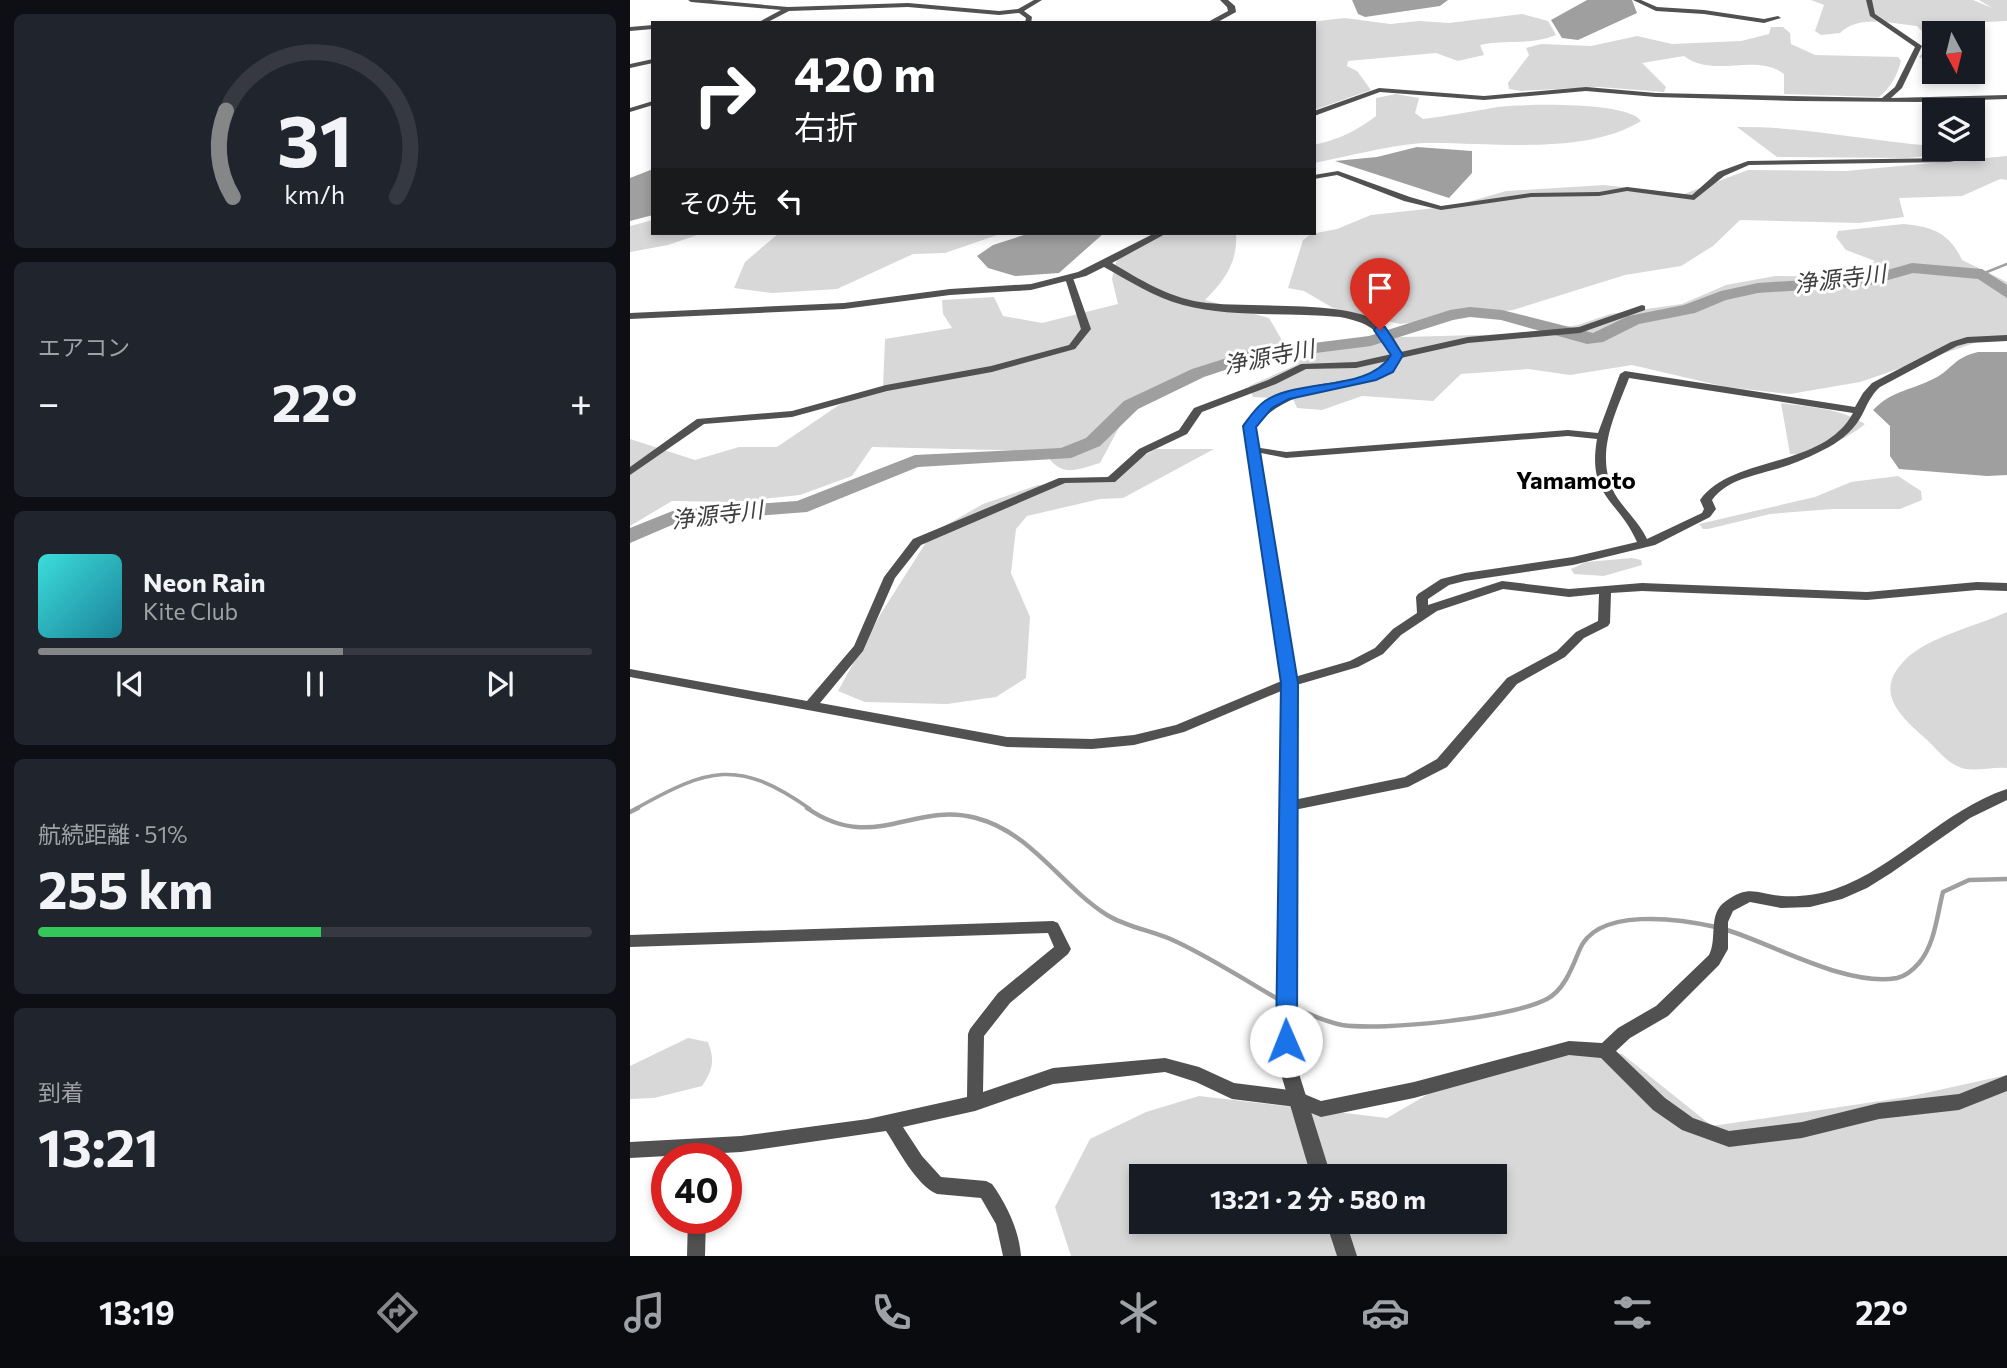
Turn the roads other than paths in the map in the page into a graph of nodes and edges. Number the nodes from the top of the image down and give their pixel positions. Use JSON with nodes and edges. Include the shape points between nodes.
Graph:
{"nodes":[{"id":1,"x":691,"y":0,"type":"edge"},
{"id":2,"x":1039,"y":0,"type":"edge"},
{"id":3,"x":1224,"y":0,"type":"edge"},
{"id":4,"x":1636,"y":0,"type":"edge"},
{"id":5,"x":1869,"y":0,"type":"edge"},
{"id":6,"x":788,"y":9,"type":"junction"},
{"id":7,"x":1020,"y":11,"type":"junction"},
{"id":8,"x":1778,"y":18,"type":"dead end"},
{"id":9,"x":764,"y":21,"type":"edge"},
{"id":10,"x":1028,"y":21,"type":"edge"},
{"id":11,"x":1214,"y":21,"type":"edge"},
{"id":12,"x":651,"y":27,"type":"edge"},
{"id":13,"x":630,"y":29,"type":"edge"},
{"id":14,"x":651,"y":61,"type":"edge"},
{"id":15,"x":630,"y":66,"type":"edge"},
{"id":16,"x":2007,"y":97,"type":"edge"},
{"id":17,"x":1882,"y":100,"type":"junction"},
{"id":18,"x":651,"y":104,"type":"edge"},
{"id":19,"x":630,"y":110,"type":"edge"},
{"id":20,"x":1316,"y":113,"type":"edge"},
{"id":21,"x":1922,"y":161,"type":"edge"},
{"id":22,"x":1316,"y":177,"type":"edge"},
{"id":23,"x":1158,"y":235,"type":"edge"},
{"id":24,"x":1105,"y":263,"type":"junction"},
{"id":25,"x":1069,"y":278,"type":"junction"},
{"id":26,"x":1642,"y":309,"type":"dead end"},
{"id":27,"x":630,"y":316,"type":"edge"},
{"id":28,"x":2007,"y":338,"type":"edge"},
{"id":29,"x":1396,"y":352,"type":"junction"},
{"id":30,"x":1860,"y":411,"type":"junction"},
{"id":31,"x":1603,"y":437,"type":"junction"},
{"id":32,"x":1251,"y":448,"type":"junction"},
{"id":33,"x":630,"y":472,"type":"edge"},
{"id":34,"x":1643,"y":543,"type":"junction"},
{"id":35,"x":2007,"y":587,"type":"edge"},
{"id":36,"x":1605,"y":591,"type":"junction"},
{"id":37,"x":1423,"y":615,"type":"junction"},
{"id":38,"x":630,"y":673,"type":"edge"},
{"id":39,"x":1289,"y":683,"type":"junction"},
{"id":40,"x":811,"y":705,"type":"junction"},
{"id":41,"x":2007,"y":794,"type":"edge"},
{"id":42,"x":1289,"y":807,"type":"junction"},
{"id":43,"x":630,"y":941,"type":"edge"},
{"id":44,"x":1605,"y":1051,"type":"junction"},
{"id":45,"x":2007,"y":1083,"type":"edge"},
{"id":46,"x":1297,"y":1099,"type":"junction"},
{"id":47,"x":975,"y":1103,"type":"junction"},
{"id":48,"x":891,"y":1122,"type":"junction"},
{"id":49,"x":742,"y":1145,"type":"edge"},
{"id":50,"x":630,"y":1150,"type":"edge"},
{"id":51,"x":651,"y":1152,"type":"edge"},
{"id":52,"x":1317,"y":1164,"type":"edge"},
{"id":53,"x":696,"y":1234,"type":"edge"},
{"id":54,"x":1340,"y":1234,"type":"edge"},
{"id":55,"x":696,"y":1256,"type":"edge"},
{"id":56,"x":1012,"y":1256,"type":"edge"},
{"id":57,"x":1347,"y":1256,"type":"edge"}],
"edges":[{"from":1,"to":6,"type":"street"},
{"from":2,"to":7,"type":"street"},
{"from":3,"to":11,"type":"street","via":[[1231,12]]},
{"from":4,"to":8,"type":"street","via":[[1656,9]]},
{"from":5,"to":17,"type":"street","via":[[1872,15],[1919,46],[1898,89]]},
{"from":6,"to":7,"type":"street","via":[[908,5]]},
{"from":6,"to":9,"type":"street"},
{"from":7,"to":10,"type":"street"},
{"from":12,"to":13,"type":"street"},
{"from":14,"to":15,"type":"street"},
{"from":16,"to":17,"type":"street"},
{"from":17,"to":20,"type":"street","via":[[1586,89],[1484,98],[1379,90]]},
{"from":18,"to":19,"type":"street"},
{"from":21,"to":22,"type":"street","via":[[1773,160],[1731,167],[1694,198],[1627,190],[1531,195],[1458,208],[1407,199],[1338,173]]},
{"from":23,"to":24,"type":"street"},
{"from":24,"to":25,"type":"street"},
{"from":24,"to":29,"type":"street","via":[[1146,286],[1200,306],[1329,314],[1367,321]]},
{"from":25,"to":27,"type":"street","via":[[1031,287],[844,306]]},
{"from":25,"to":33,"type":"street","via":[[1086,329],[1072,347],[792,414],[701,421]]},
{"from":26,"to":29,"type":"street","via":[[1580,330]]},
{"from":28,"to":30,"type":"street","via":[[1954,344],[1867,391]]},
{"from":29,"to":32,"type":"street","via":[[1389,369],[1380,374],[1297,392],[1267,405],[1250,426]]},
{"from":29,"to":40,"type":"street","via":[[1356,365],[1304,366],[1198,410],[1183,432],[1143,451],[1111,480],[1063,480],[918,542],[890,577],[859,648]]},
{"from":30,"to":31,"type":"street","via":[[1625,374]]},
{"from":30,"to":34,"type":"street","via":[[1845,431],[1793,460],[1718,485],[1706,500],[1710,509],[1706,515]]},
{"from":31,"to":32,"type":"street","via":[[1569,433],[1286,455]]},
{"from":31,"to":34,"type":"street","via":[[1597,466],[1602,481]]},
{"from":32,"to":39,"type":"street"},
{"from":34,"to":37,"type":"street","via":[[1573,561],[1445,582],[1422,597]]},
{"from":35,"to":36,"type":"street","via":[[1867,597],[1653,587]]},
{"from":36,"to":37,"type":"street","via":[[1560,593],[1502,585]]},
{"from":36,"to":42,"type":"street","via":[[1605,623],[1580,635],[1562,654],[1512,681],[1442,763],[1408,782]]},
{"from":37,"to":39,"type":"street","via":[[1354,664]]},
{"from":38,"to":40,"type":"street"},
{"from":39,"to":40,"type":"street","via":[[1178,729],[1092,744],[1007,742]]},
{"from":39,"to":42,"type":"street"},
{"from":41,"to":44,"type":"street","via":[[1960,817],[1870,880],[1813,902],[1784,904],[1748,896],[1728,907],[1720,922],[1720,949],[1714,960],[1662,1011],[1624,1033]]},
{"from":42,"to":46,"type":"street","via":[[1285,1018],[1287,1063]]},
{"from":43,"to":47,"type":"street","via":[[1053,928],[1063,949],[1004,998],[976,1034]]},
{"from":44,"to":45,"type":"street","via":[[1688,1124],[1729,1139],[1802,1130],[1879,1111],[1959,1102]]},
{"from":44,"to":46,"type":"street","via":[[1569,1048],[1414,1090],[1321,1109]]},
{"from":46,"to":47,"type":"street","via":[[1232,1091],[1165,1065],[1053,1076]]},
{"from":46,"to":52,"type":"street"},
{"from":47,"to":48,"type":"street"},
{"from":48,"to":49,"type":"street"},
{"from":48,"to":56,"type":"street","via":[[937,1185],[986,1190],[996,1204]]},
{"from":50,"to":51,"type":"street"},
{"from":53,"to":55,"type":"street"},
{"from":54,"to":57,"type":"street"}]}
